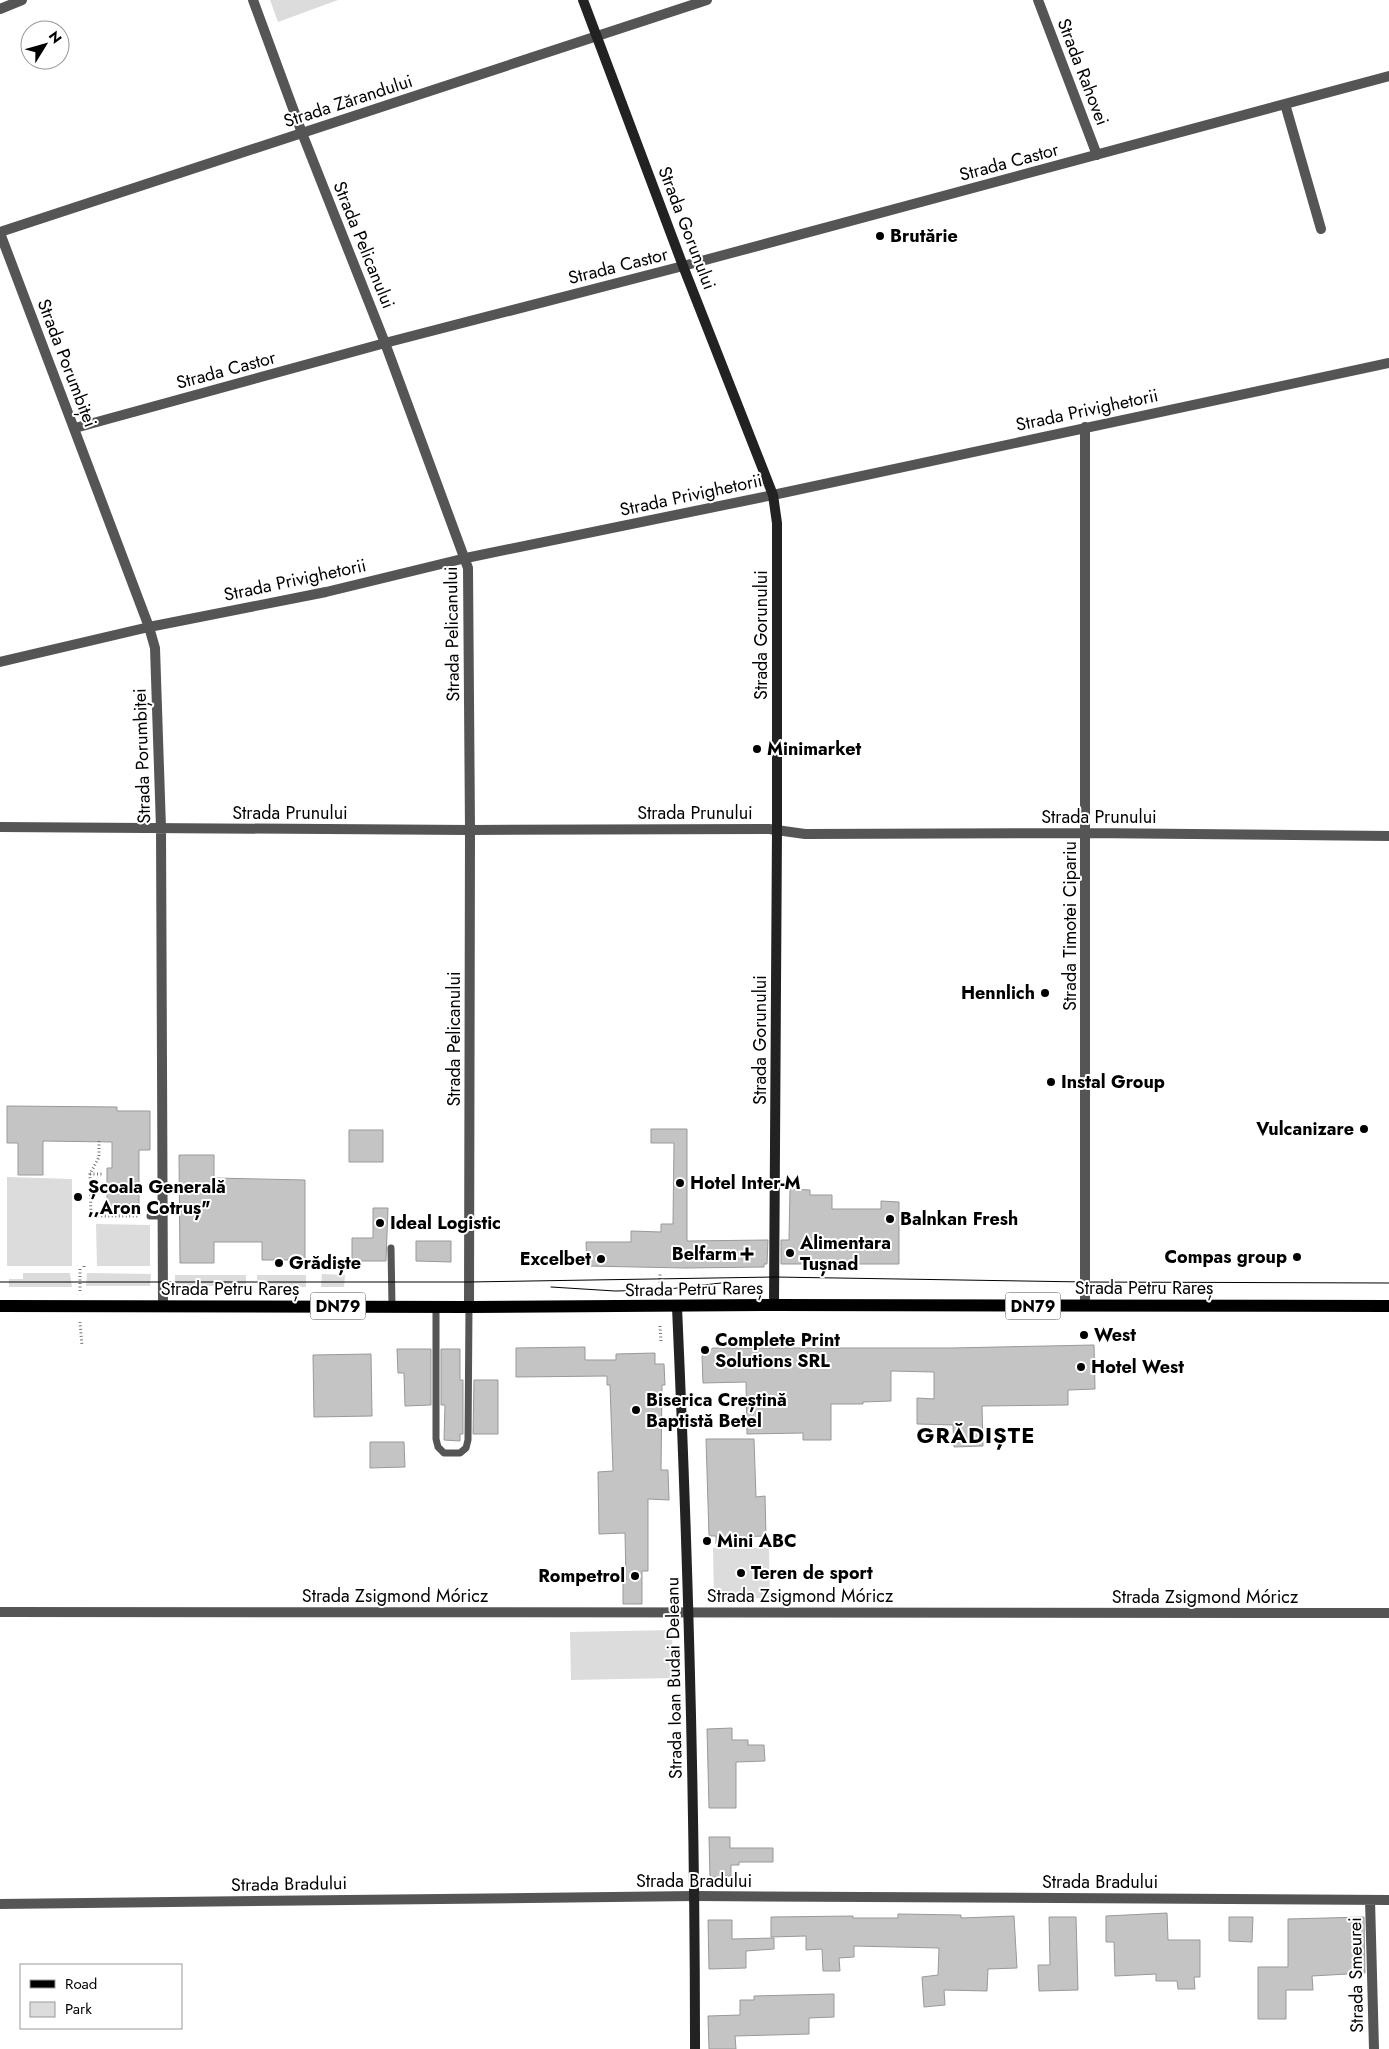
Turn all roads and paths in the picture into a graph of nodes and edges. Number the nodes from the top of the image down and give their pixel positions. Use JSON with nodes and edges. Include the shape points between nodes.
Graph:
{"nodes":[{"id":1,"x":22,"y":0,"type":"edge"},
{"id":2,"x":253,"y":0,"type":"edge"},
{"id":3,"x":583,"y":0,"type":"edge"},
{"id":4,"x":706,"y":0,"type":"edge"},
{"id":5,"x":1038,"y":0,"type":"edge"},
{"id":6,"x":0,"y":9,"type":"edge"},
{"id":7,"x":596,"y":35,"type":"junction"},
{"id":8,"x":1389,"y":76,"type":"edge"},
{"id":9,"x":1285,"y":104,"type":"junction"},
{"id":10,"x":302,"y":133,"type":"junction"},
{"id":11,"x":1097,"y":155,"type":"junction"},
{"id":12,"x":1321,"y":229,"type":"dead end"},
{"id":13,"x":0,"y":233,"type":"edge"},
{"id":14,"x":683,"y":266,"type":"junction"},
{"id":15,"x":385,"y":343,"type":"junction"},
{"id":16,"x":1389,"y":363,"type":"edge"},
{"id":17,"x":1085,"y":427,"type":"junction"},
{"id":18,"x":75,"y":428,"type":"junction"},
{"id":19,"x":773,"y":495,"type":"junction"},
{"id":20,"x":466,"y":558,"type":"junction"},
{"id":21,"x":149,"y":627,"type":"junction"},
{"id":22,"x":0,"y":662,"type":"edge"},
{"id":23,"x":0,"y":827,"type":"edge"},
{"id":24,"x":161,"y":828,"type":"junction"},
{"id":25,"x":470,"y":830,"type":"junction"},
{"id":26,"x":777,"y":830,"type":"junction"},
{"id":27,"x":1086,"y":833,"type":"junction"},
{"id":28,"x":1389,"y":836,"type":"edge"},
{"id":29,"x":99,"y":1141,"type":"dead end"},
{"id":30,"x":90,"y":1174,"type":"junction"},
{"id":31,"x":104,"y":1174,"type":"dead end"},
{"id":32,"x":150,"y":1216,"type":"joint"},
{"id":33,"x":163,"y":1216,"type":"junction"},
{"id":34,"x":391,"y":1248,"type":"dead end"},
{"id":35,"x":83,"y":1268,"type":"dead end"},
{"id":36,"x":660,"y":1272,"type":"dead end"},
{"id":37,"x":80,"y":1291,"type":"dead end"},
{"id":38,"x":660,"y":1296,"type":"dead end"},
{"id":39,"x":774,"y":1305,"type":"junction"},
{"id":40,"x":0,"y":1306,"type":"edge"},
{"id":41,"x":163,"y":1306,"type":"junction"},
{"id":42,"x":392,"y":1306,"type":"junction"},
{"id":43,"x":1085,"y":1306,"type":"junction"},
{"id":44,"x":1389,"y":1306,"type":"edge"},
{"id":45,"x":436,"y":1307,"type":"junction"},
{"id":46,"x":469,"y":1307,"type":"junction"},
{"id":47,"x":677,"y":1307,"type":"junction"},
{"id":48,"x":80,"y":1322,"type":"dead end"},
{"id":49,"x":660,"y":1326,"type":"dead end"},
{"id":50,"x":661,"y":1342,"type":"dead end"},
{"id":51,"x":82,"y":1346,"type":"dead end"},
{"id":52,"x":0,"y":1612,"type":"edge"},
{"id":53,"x":689,"y":1612,"type":"junction"},
{"id":54,"x":1389,"y":1613,"type":"edge"},
{"id":55,"x":695,"y":1896,"type":"junction"},
{"id":56,"x":1370,"y":1900,"type":"junction"},
{"id":57,"x":1389,"y":1900,"type":"edge"},
{"id":58,"x":0,"y":1904,"type":"edge"},
{"id":59,"x":695,"y":2049,"type":"edge"},
{"id":60,"x":1374,"y":2049,"type":"edge"}],
"edges":[{"from":1,"to":6,"type":"street"},
{"from":2,"to":10,"type":"street","name":"Strada Pelicanului"},
{"from":3,"to":7,"type":"street","name":"Strada Gorunului"},
{"from":4,"to":7,"type":"street","name":"Strada Zărandului"},
{"from":5,"to":11,"type":"street","name":"Strada Rahovei"},
{"from":7,"to":10,"type":"street","name":"Strada Zărandului"},
{"from":7,"to":14,"type":"street","name":"Strada Gorunului"},
{"from":8,"to":9,"type":"street","name":"Strada Castor"},
{"from":9,"to":11,"type":"street","name":"Strada Castor"},
{"from":9,"to":12,"type":"street"},
{"from":10,"to":13,"type":"street","name":"Strada Zărandului"},
{"from":10,"to":15,"type":"street","name":"Strada Pelicanului"},
{"from":11,"to":14,"type":"street","name":"Strada Castor"},
{"from":13,"to":18,"type":"street","name":"Strada Porumbiței"},
{"from":14,"to":15,"type":"street","name":"Strada Castor"},
{"from":14,"to":19,"type":"street","name":"Strada Gorunului"},
{"from":15,"to":18,"type":"street","name":"Strada Castor"},
{"from":15,"to":20,"type":"street","name":"Strada Pelicanului"},
{"from":16,"to":17,"type":"street","name":"Strada Privighetorii"},
{"from":17,"to":19,"type":"street","name":"Strada Privighetorii"},
{"from":17,"to":27,"type":"street","name":"Strada Timotei Cipariu"},
{"from":18,"to":21,"type":"street","name":"Strada Porumbiței"},
{"from":19,"to":20,"type":"street","name":"Strada Privighetorii"},
{"from":19,"to":26,"type":"street","name":"Strada Gorunului","via":[[777,523]]},
{"from":20,"to":21,"type":"street","name":"Strada Privighetorii","via":[[326,592]]},
{"from":20,"to":25,"type":"street","name":"Strada Pelicanului","via":[[469,576]]},
{"from":21,"to":22,"type":"street","name":"Strada Privighetorii"},
{"from":21,"to":24,"type":"street","name":"Strada Porumbiței","via":[[155,648]]},
{"from":23,"to":24,"type":"street","name":"Strada Prunului"},
{"from":24,"to":25,"type":"street","name":"Strada Prunului"},
{"from":24,"to":33,"type":"street","name":"Strada Porumbiței"},
{"from":25,"to":26,"type":"street","name":"Strada Prunului"},
{"from":25,"to":46,"type":"street","name":"Strada Pelicanului"},
{"from":26,"to":27,"type":"street","name":"Strada Prunului","via":[[805,834]]},
{"from":26,"to":39,"type":"street","name":"Strada Gorunului"},
{"from":27,"to":28,"type":"street","name":"Strada Prunului"},
{"from":27,"to":43,"type":"street","name":"Strada Timotei Cipariu"},
{"from":29,"to":30,"type":"path","via":[[99,1157]]},
{"from":30,"to":31,"type":"path"},
{"from":30,"to":32,"type":"path","via":[[91,1216]]},
{"from":32,"to":33,"type":"lane"},
{"from":33,"to":41,"type":"street","name":"Strada Porumbiței"},
{"from":34,"to":42,"type":"lane"},
{"from":35,"to":37,"type":"path"},
{"from":36,"to":38,"type":"path"},
{"from":39,"to":43,"type":"main road","name":"Strada Petru Rareș","number":"DN79"},
{"from":39,"to":47,"type":"main road","name":"Strada Petru Rareș","number":"DN79"},
{"from":40,"to":41,"type":"main road","name":"Strada Petru Rareș","number":"DN79"},
{"from":41,"to":42,"type":"main road","name":"Strada Petru Rareș","number":"DN79"},
{"from":42,"to":45,"type":"main road","name":"Strada Petru Rareș","number":"DN79"},
{"from":43,"to":44,"type":"main road","name":"Strada Petru Rareș","number":"DN79"},
{"from":45,"to":46,"type":"main road","name":"Strada Petru Rareș","number":"DN79"},
{"from":45,"to":46,"type":"lane","via":[[436,1439],[438,1448],[444,1453],[460,1453],[468,1440]]},
{"from":46,"to":47,"type":"main road","name":"Strada Petru Rareș","number":"DN79"},
{"from":47,"to":53,"type":"street","name":"Strada Ioan Budai Deleanu"},
{"from":48,"to":51,"type":"path"},
{"from":49,"to":50,"type":"path"},
{"from":52,"to":53,"type":"street","name":"Strada Zsigmond Móricz"},
{"from":53,"to":54,"type":"street","name":"Strada Zsigmond Móricz"},
{"from":53,"to":55,"type":"street","name":"Strada Ioan Budai Deleanu"},
{"from":55,"to":56,"type":"street","name":"Strada Bradului"},
{"from":55,"to":58,"type":"street","name":"Strada Bradului"},
{"from":55,"to":59,"type":"street","name":"Strada Ioan Budai Deleanu"},
{"from":56,"to":57,"type":"street","name":"Strada Bradului"},
{"from":56,"to":60,"type":"street","name":"Strada Smeurei"}]}
